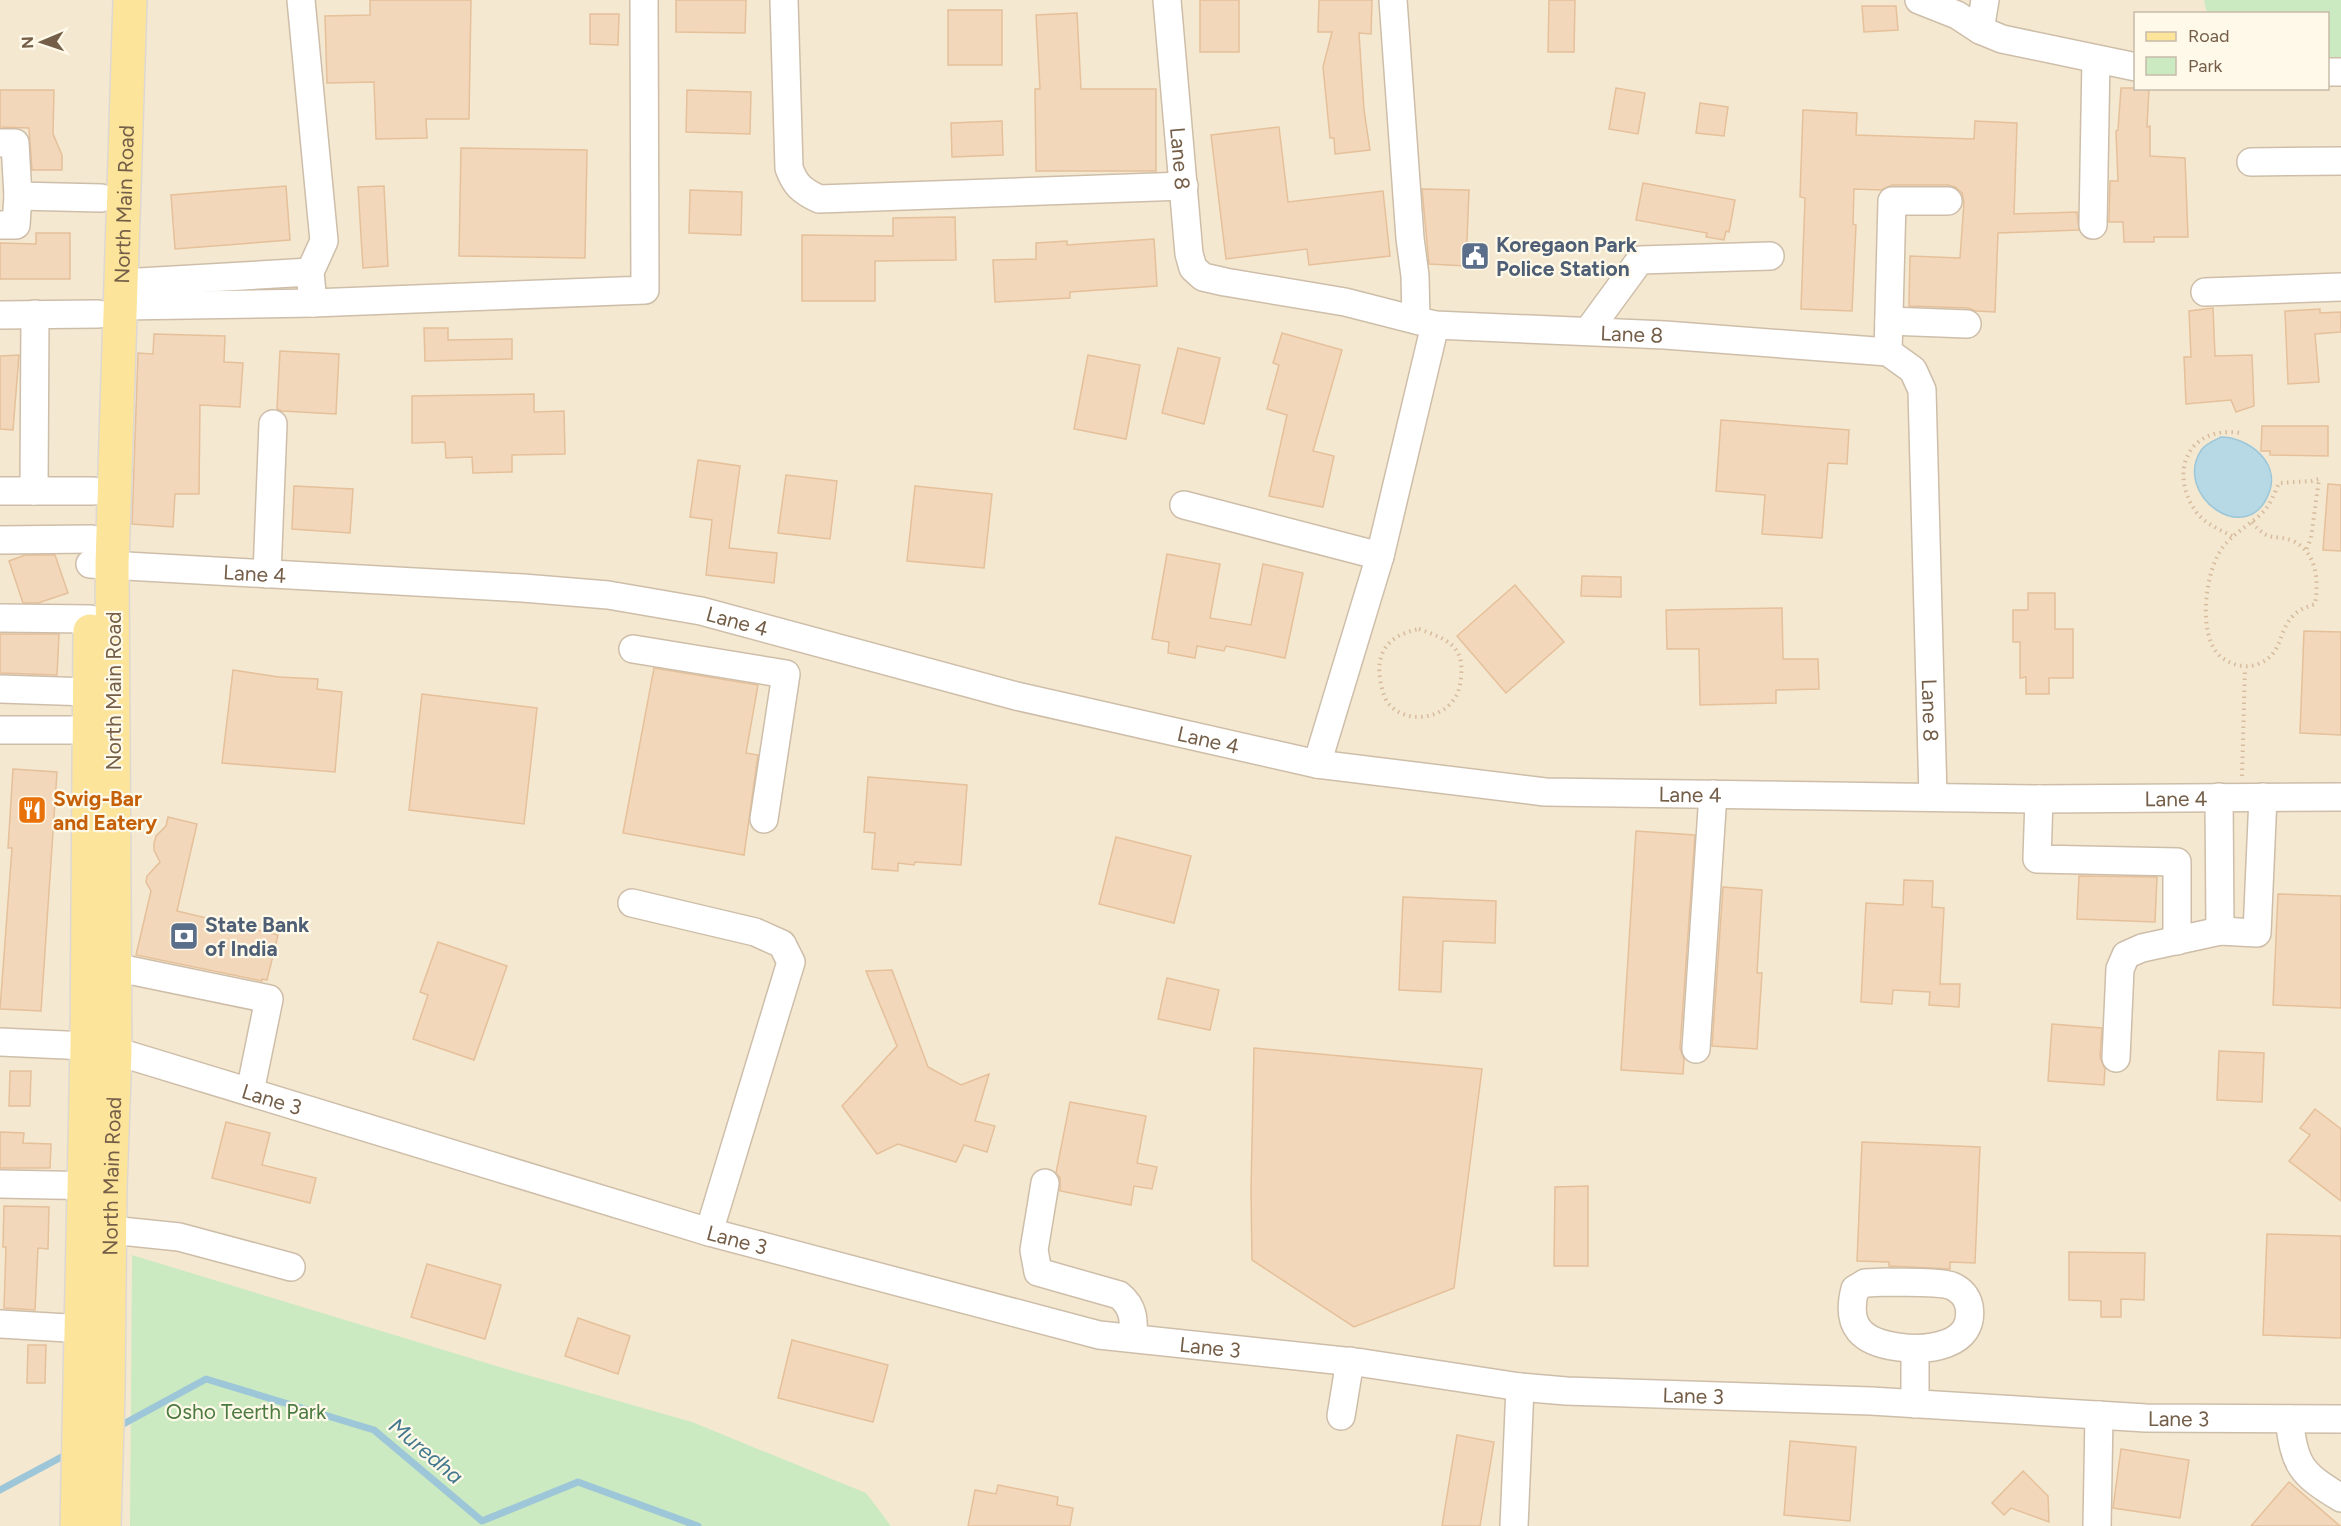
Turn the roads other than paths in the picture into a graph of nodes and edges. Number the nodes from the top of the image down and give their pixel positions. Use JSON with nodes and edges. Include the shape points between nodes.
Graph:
{"nodes":[{"id":1,"x":107,"y":0,"type":"edge"},
{"id":2,"x":130,"y":0,"type":"edge"},
{"id":3,"x":301,"y":0,"type":"edge"},
{"id":4,"x":644,"y":0,"type":"edge"},
{"id":5,"x":784,"y":0,"type":"edge"},
{"id":6,"x":1167,"y":0,"type":"edge"},
{"id":7,"x":1393,"y":0,"type":"edge"},
{"id":8,"x":1919,"y":0,"type":"edge"},
{"id":9,"x":1985,"y":0,"type":"edge"},
{"id":10,"x":1980,"y":30,"type":"junction"},
{"id":11,"x":2096,"y":59,"type":"junction"},
{"id":12,"x":2134,"y":67,"type":"edge"},
{"id":13,"x":0,"y":143,"type":"edge"},
{"id":14,"x":2341,"y":161,"type":"edge"},
{"id":15,"x":2251,"y":162,"type":"dead end"},
{"id":16,"x":1184,"y":186,"type":"junction"},
{"id":17,"x":18,"y":195,"type":"junction"},
{"id":18,"x":101,"y":198,"type":"junction"},
{"id":19,"x":1948,"y":201,"type":"dead end"},
{"id":20,"x":0,"y":225,"type":"edge"},
{"id":21,"x":2093,"y":225,"type":"dead end"},
{"id":22,"x":1770,"y":256,"type":"dead end"},
{"id":23,"x":310,"y":272,"type":"junction"},
{"id":24,"x":2341,"y":287,"type":"edge"},
{"id":25,"x":2205,"y":292,"type":"dead end"},
{"id":26,"x":114,"y":301,"type":"junction"},
{"id":27,"x":312,"y":303,"type":"junction"},
{"id":28,"x":35,"y":314,"type":"junction"},
{"id":29,"x":0,"y":315,"type":"edge"},
{"id":30,"x":1888,"y":321,"type":"junction"},
{"id":31,"x":1426,"y":322,"type":"junction"},
{"id":32,"x":1967,"y":324,"type":"dead end"},
{"id":33,"x":1588,"y":331,"type":"junction"},
{"id":34,"x":1888,"y":352,"type":"junction"},
{"id":35,"x":273,"y":424,"type":"dead end"},
{"id":36,"x":0,"y":491,"type":"edge"},
{"id":37,"x":34,"y":491,"type":"junction"},
{"id":38,"x":93,"y":491,"type":"junction"},
{"id":39,"x":1184,"y":505,"type":"dead end"},
{"id":40,"x":0,"y":540,"type":"edge"},
{"id":41,"x":98,"y":556,"type":"junction"},
{"id":42,"x":1380,"y":556,"type":"junction"},
{"id":43,"x":267,"y":574,"type":"junction"},
{"id":44,"x":0,"y":618,"type":"edge"},
{"id":45,"x":90,"y":619,"type":"junction"},
{"id":46,"x":732,"y":620,"type":"junction"},
{"id":47,"x":633,"y":650,"type":"dead end"},
{"id":48,"x":720,"y":663,"type":"junction"},
{"id":49,"x":0,"y":689,"type":"edge"},
{"id":50,"x":90,"y":692,"type":"junction"},
{"id":51,"x":0,"y":730,"type":"edge"},
{"id":52,"x":89,"y":730,"type":"junction"},
{"id":53,"x":1317,"y":764,"type":"junction"},
{"id":54,"x":1713,"y":794,"type":"junction"},
{"id":55,"x":1933,"y":797,"type":"junction"},
{"id":56,"x":2241,"y":797,"type":"junction"},
{"id":57,"x":2341,"y":797,"type":"edge"},
{"id":58,"x":2039,"y":799,"type":"junction"},
{"id":59,"x":764,"y":819,"type":"dead end"},
{"id":60,"x":632,"y":903,"type":"dead end"},
{"id":61,"x":2220,"y":931,"type":"junction"},
{"id":62,"x":2177,"y":940,"type":"junction"},
{"id":63,"x":114,"y":967,"type":"junction"},
{"id":64,"x":0,"y":1042,"type":"edge"},
{"id":65,"x":101,"y":1048,"type":"junction"},
{"id":66,"x":1696,"y":1050,"type":"dead end"},
{"id":67,"x":2116,"y":1058,"type":"dead end"},
{"id":68,"x":250,"y":1092,"type":"junction"},
{"id":69,"x":1045,"y":1183,"type":"dead end"},
{"id":70,"x":0,"y":1184,"type":"edge"},
{"id":71,"x":97,"y":1186,"type":"junction"},
{"id":72,"x":111,"y":1230,"type":"junction"},
{"id":73,"x":709,"y":1232,"type":"junction"},
{"id":74,"x":291,"y":1267,"type":"dead end"},
{"id":75,"x":0,"y":1324,"type":"edge"},
{"id":76,"x":95,"y":1330,"type":"junction"},
{"id":77,"x":1133,"y":1338,"type":"junction"},
{"id":78,"x":1915,"y":1350,"type":"dead end"},
{"id":79,"x":1350,"y":1361,"type":"junction"},
{"id":80,"x":1520,"y":1387,"type":"junction"},
{"id":81,"x":94,"y":1393,"type":"junction"},
{"id":82,"x":1915,"y":1404,"type":"junction"},
{"id":83,"x":2099,"y":1415,"type":"junction"},
{"id":84,"x":1341,"y":1416,"type":"dead end"},
{"id":85,"x":2289,"y":1419,"type":"junction"},
{"id":86,"x":2341,"y":1419,"type":"edge"},
{"id":87,"x":2341,"y":1498,"type":"edge"},
{"id":88,"x":77,"y":1526,"type":"edge"},
{"id":89,"x":104,"y":1526,"type":"edge"},
{"id":90,"x":1514,"y":1526,"type":"edge"},
{"id":91,"x":2097,"y":1526,"type":"edge"}],
"edges":[{"from":1,"to":18,"type":"main road","name":"North Main Road"},
{"from":2,"to":26,"type":"main road","name":"North Main Road"},
{"from":3,"to":23,"type":"street","via":[[324,241]]},
{"from":4,"to":27,"type":"street","via":[[645,291]]},
{"from":5,"to":16,"type":"street","via":[[789,168],[802,191],[819,199]]},
{"from":6,"to":16,"type":"street","name":"Lane 8"},
{"from":7,"to":31,"type":"street","via":[[1410,238]]},
{"from":8,"to":10,"type":"street","via":[[1957,15]]},
{"from":9,"to":10,"type":"street"},
{"from":10,"to":11,"type":"street","via":[[2002,39]]},
{"from":11,"to":12,"type":"street"},
{"from":11,"to":21,"type":"street"},
{"from":13,"to":17,"type":"street","via":[[15,143]]},
{"from":14,"to":15,"type":"street"},
{"from":16,"to":31,"type":"street","name":"Lane 8","via":[[1189,254],[1193,268],[1203,277],[1345,302]]},
{"from":17,"to":18,"type":"street"},
{"from":17,"to":20,"type":"street","via":[[16,225]]},
{"from":18,"to":26,"type":"main road","name":"North Main Road"},
{"from":19,"to":30,"type":"street","via":[[1892,201]]},
{"from":22,"to":33,"type":"street","via":[[1640,260]]},
{"from":23,"to":26,"type":"street"},
{"from":23,"to":27,"type":"street"},
{"from":24,"to":25,"type":"street"},
{"from":26,"to":27,"type":"street"},
{"from":26,"to":28,"type":"street"},
{"from":26,"to":38,"type":"main road","name":"North Main Road"},
{"from":26,"to":41,"type":"main road","name":"North Main Road"},
{"from":28,"to":29,"type":"street"},
{"from":28,"to":37,"type":"street"},
{"from":30,"to":32,"type":"street"},
{"from":30,"to":34,"type":"street"},
{"from":31,"to":33,"type":"street","name":"Lane 8"},
{"from":31,"to":42,"type":"street"},
{"from":33,"to":34,"type":"street","name":"Lane 8"},
{"from":34,"to":55,"type":"street","name":"Lane 8","via":[[1913,370],[1922,390]]},
{"from":35,"to":43,"type":"street"},
{"from":36,"to":37,"type":"street"},
{"from":37,"to":38,"type":"street"},
{"from":38,"to":41,"type":"main road","name":"North Main Road"},
{"from":39,"to":42,"type":"street"},
{"from":40,"to":41,"type":"street","name":"Lane 4"},
{"from":41,"to":43,"type":"street","name":"Lane 4"},
{"from":41,"to":45,"type":"main road","name":"North Main Road"},
{"from":41,"to":63,"type":"main road","name":"North Main Road"},
{"from":42,"to":53,"type":"street"},
{"from":43,"to":46,"type":"street","name":"Lane 4","via":[[608,595]]},
{"from":44,"to":45,"type":"street"},
{"from":45,"to":50,"type":"main road","name":"North Main Road"},
{"from":46,"to":48,"type":"street"},
{"from":46,"to":53,"type":"street","name":"Lane 4","via":[[1016,696]]},
{"from":47,"to":48,"type":"street"},
{"from":48,"to":59,"type":"street","via":[[786,674]]},
{"from":49,"to":50,"type":"street"},
{"from":50,"to":52,"type":"main road","name":"North Main Road"},
{"from":51,"to":52,"type":"street"},
{"from":52,"to":65,"type":"main road","name":"North Main Road"},
{"from":53,"to":54,"type":"street","name":"Lane 4","via":[[1545,792]]},
{"from":54,"to":55,"type":"street","name":"Lane 4"},
{"from":54,"to":66,"type":"street"},
{"from":55,"to":58,"type":"street","name":"Lane 4"},
{"from":56,"to":57,"type":"street","name":"Lane 4"},
{"from":56,"to":58,"type":"street","name":"Lane 4"},
{"from":56,"to":61,"type":"street"},
{"from":56,"to":61,"type":"street","via":[[2257,933]]},
{"from":58,"to":62,"type":"street","via":[[2037,859],[2176,862]]},
{"from":60,"to":73,"type":"street","via":[[755,932],[782,944],[791,962]]},
{"from":61,"to":62,"type":"street"},
{"from":62,"to":67,"type":"street","via":[[2126,955],[2120,969]]},
{"from":63,"to":65,"type":"main road","name":"North Main Road"},
{"from":63,"to":68,"type":"street","via":[[269,999]]},
{"from":64,"to":65,"type":"street","name":"Lane 3"},
{"from":65,"to":68,"type":"street","name":"Lane 3"},
{"from":65,"to":71,"type":"main road","name":"North Main Road"},
{"from":68,"to":73,"type":"street","name":"Lane 3"},
{"from":69,"to":77,"type":"street","via":[[1034,1250],[1038,1272],[1119,1295],[1128,1303],[1134,1320]]},
{"from":70,"to":71,"type":"street"},
{"from":71,"to":72,"type":"main road","name":"North Main Road"},
{"from":71,"to":76,"type":"main road","name":"North Main Road"},
{"from":72,"to":74,"type":"street","via":[[178,1237]]},
{"from":72,"to":76,"type":"main road","name":"North Main Road"},
{"from":73,"to":77,"type":"street","name":"Lane 3","via":[[1098,1335]]},
{"from":75,"to":76,"type":"street"},
{"from":76,"to":81,"type":"main road","name":"North Main Road"},
{"from":77,"to":79,"type":"street","name":"Lane 3"},
{"from":78,"to":82,"type":"street"},
{"from":79,"to":80,"type":"street","name":"Lane 3"},
{"from":79,"to":84,"type":"street"},
{"from":80,"to":82,"type":"street","name":"Lane 3"},
{"from":80,"to":90,"type":"street"},
{"from":81,"to":88,"type":"main road","name":"North Main Road"},
{"from":81,"to":89,"type":"main road","name":"North Main Road"},
{"from":82,"to":83,"type":"street","name":"Lane 3"},
{"from":83,"to":85,"type":"street","name":"Lane 3"},
{"from":83,"to":91,"type":"street"},
{"from":85,"to":86,"type":"street","name":"Lane 3"},
{"from":85,"to":87,"type":"street","via":[[2298,1463],[2315,1482]]}]}
